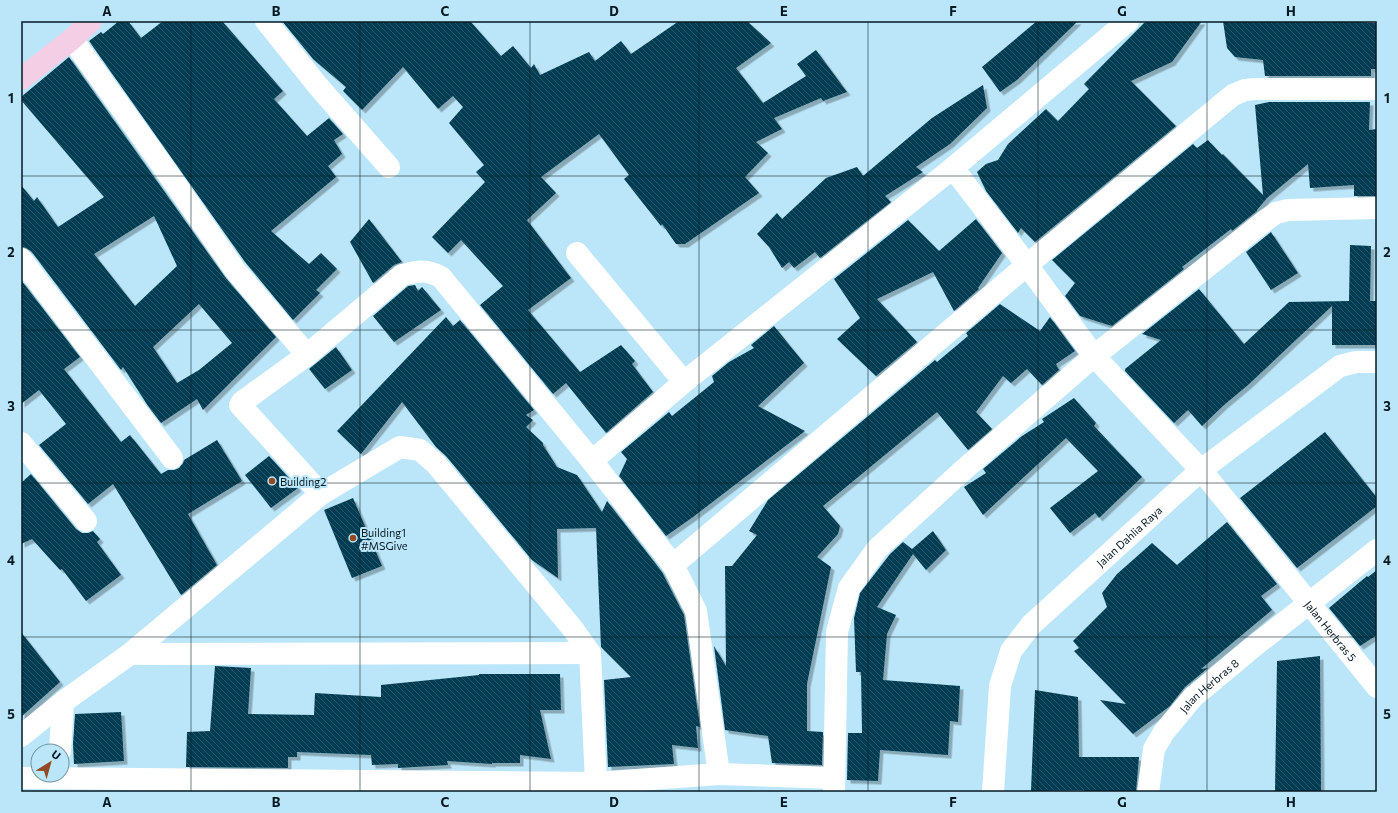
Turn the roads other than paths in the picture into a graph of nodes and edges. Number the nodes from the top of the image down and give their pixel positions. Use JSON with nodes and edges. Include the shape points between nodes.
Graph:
{"nodes":[{"id":1,"x":91,"y":21,"type":"edge"},
{"id":2,"x":266,"y":21,"type":"edge"},
{"id":3,"x":1128,"y":21,"type":"edge"},
{"id":4,"x":72,"y":39,"type":"junction"},
{"id":5,"x":21,"y":78,"type":"edge"},
{"id":6,"x":1377,"y":89,"type":"edge"},
{"id":7,"x":389,"y":167,"type":"dead end"},
{"id":8,"x":953,"y":168,"type":"junction"},
{"id":9,"x":1377,"y":208,"type":"edge"},
{"id":10,"x":578,"y":253,"type":"dead end"},
{"id":11,"x":21,"y":259,"type":"edge"},
{"id":12,"x":1027,"y":264,"type":"junction"},
{"id":13,"x":308,"y":355,"type":"junction"},
{"id":14,"x":1094,"y":356,"type":"junction"},
{"id":15,"x":1377,"y":362,"type":"edge"},
{"id":16,"x":684,"y":382,"type":"junction"},
{"id":17,"x":21,"y":442,"type":"edge"},
{"id":18,"x":172,"y":458,"type":"dead end"},
{"id":19,"x":592,"y":461,"type":"junction"},
{"id":20,"x":1201,"y":470,"type":"junction"},
{"id":21,"x":321,"y":494,"type":"junction"},
{"id":22,"x":86,"y":521,"type":"dead end"},
{"id":23,"x":1377,"y":550,"type":"edge"},
{"id":24,"x":673,"y":565,"type":"junction"},
{"id":25,"x":1309,"y":604,"type":"junction"},
{"id":26,"x":590,"y":653,"type":"junction"},
{"id":27,"x":130,"y":654,"type":"junction"},
{"id":28,"x":1377,"y":687,"type":"edge"},
{"id":29,"x":63,"y":702,"type":"junction"},
{"id":30,"x":21,"y":736,"type":"edge"},
{"id":31,"x":60,"y":743,"type":"edge"},
{"id":32,"x":719,"y":774,"type":"junction"},
{"id":33,"x":70,"y":782,"type":"edge"},
{"id":34,"x":596,"y":783,"type":"junction"},
{"id":35,"x":834,"y":785,"type":"edge"},
{"id":36,"x":993,"y":792,"type":"edge"},
{"id":37,"x":1148,"y":792,"type":"edge"}],
"edges":[{"from":1,"to":4,"type":"main road"},
{"from":2,"to":7,"type":"street","via":[[318,86]]},
{"from":3,"to":8,"type":"street"},
{"from":4,"to":5,"type":"main road"},
{"from":4,"to":13,"type":"street","via":[[235,270]]},
{"from":6,"to":12,"type":"street","via":[[1244,90],[1227,100]]},
{"from":8,"to":12,"type":"street"},
{"from":8,"to":16,"type":"street"},
{"from":9,"to":14,"type":"street","via":[[1288,210],[1276,213]]},
{"from":10,"to":16,"type":"street"},
{"from":11,"to":18,"type":"street"},
{"from":12,"to":14,"type":"street"},
{"from":12,"to":24,"type":"street"},
{"from":13,"to":19,"type":"street","via":[[402,275],[430,271],[441,277]]},
{"from":13,"to":21,"type":"street","via":[[240,405]]},
{"from":14,"to":20,"type":"street"},
{"from":14,"to":35,"type":"street","via":[[877,549],[849,588],[837,632]]},
{"from":15,"to":20,"type":"street","name":"Jalan Dahlia Raya","via":[[1356,362],[1340,366]]},
{"from":16,"to":19,"type":"street"},
{"from":17,"to":22,"type":"street"},
{"from":19,"to":24,"type":"street"},
{"from":20,"to":25,"type":"street"},
{"from":20,"to":36,"type":"street","name":"Jalan Dahlia Raya","via":[[1031,625],[1011,651],[1000,686]]},
{"from":21,"to":26,"type":"street","via":[[400,446],[420,450],[436,464]]},
{"from":21,"to":27,"type":"street"},
{"from":23,"to":25,"type":"street","name":"Jalan Herbras 5"},
{"from":24,"to":32,"type":"street","via":[[696,611]]},
{"from":25,"to":28,"type":"street","name":"Jalan Herbras 5"},
{"from":25,"to":37,"type":"street","name":"Jalan Herbras 8","via":[[1193,698],[1164,732],[1154,749]]},
{"from":26,"to":27,"type":"street"},
{"from":26,"to":34,"type":"street"},
{"from":27,"to":29,"type":"street"},
{"from":29,"to":30,"type":"street"},
{"from":29,"to":31,"type":"street"},
{"from":32,"to":34,"type":"street"},
{"from":32,"to":35,"type":"street"},
{"from":33,"to":34,"type":"street"}]}
